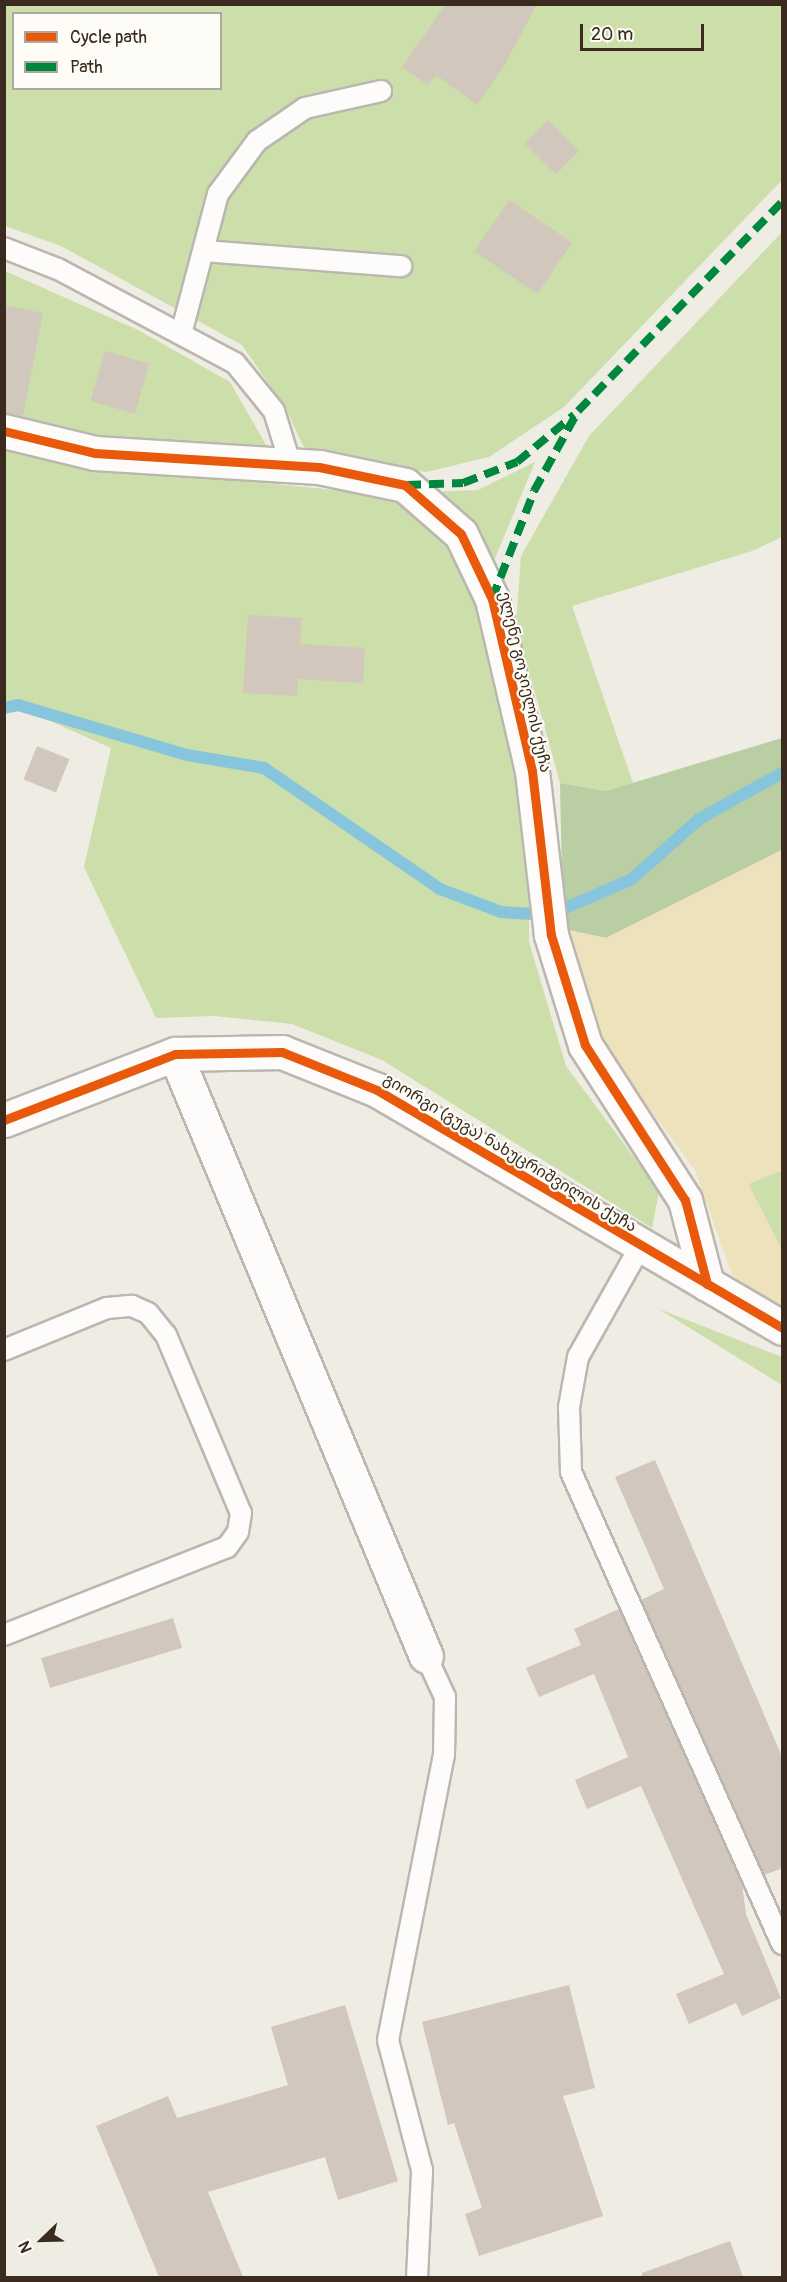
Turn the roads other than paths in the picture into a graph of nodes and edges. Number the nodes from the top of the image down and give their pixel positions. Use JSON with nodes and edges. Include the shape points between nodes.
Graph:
{"nodes":[{"id":1,"x":381,"y":91,"type":"dead end"},
{"id":2,"x":4,"y":248,"type":"edge"},
{"id":3,"x":204,"y":251,"type":"junction"},
{"id":4,"x":402,"y":266,"type":"dead end"},
{"id":5,"x":181,"y":334,"type":"junction"},
{"id":6,"x":4,"y":431,"type":"edge"},
{"id":7,"x":291,"y":466,"type":"junction"},
{"id":8,"x":175,"y":1054,"type":"junction"},
{"id":9,"x":4,"y":1120,"type":"edge"},
{"id":10,"x":640,"y":1247,"type":"junction"},
{"id":11,"x":707,"y":1284,"type":"junction"},
{"id":12,"x":783,"y":1328,"type":"edge"},
{"id":13,"x":4,"y":1350,"type":"edge"},
{"id":14,"x":4,"y":1635,"type":"edge"},
{"id":15,"x":426,"y":1656,"type":"joint"},
{"id":16,"x":783,"y":1944,"type":"edge"},
{"id":17,"x":417,"y":2277,"type":"edge"}],
"edges":[{"from":1,"to":3,"type":"lane","via":[[305,108],[257,141],[218,195]]},
{"from":2,"to":5,"type":"lane","via":[[58,269]]},
{"from":3,"to":4,"type":"lane"},
{"from":3,"to":5,"type":"lane"},
{"from":5,"to":7,"type":"lane","via":[[235,363],[274,411]]},
{"from":6,"to":7,"type":"street","name":"ელენე გოკიელის ქუჩა","via":[[94,453]]},
{"from":7,"to":11,"type":"street","name":"ელენე გოკიელის ქუჩა","via":[[319,467],[405,485],[462,534],[492,598],[532,771],[551,935],[585,1045],[685,1200]]},
{"from":8,"to":9,"type":"street","name":"გიორგი (გუგა) ნახუცრიშვილის ქუჩა"},
{"from":8,"to":10,"type":"street","name":"გიორგი (გუგა) ნახუცრიშვილის ქუჩა","via":[[282,1052],[377,1090]]},
{"from":8,"to":15,"type":"street"},
{"from":10,"to":11,"type":"street","name":"გიორგი (გუგა) ნახუცრიშვილის ქუჩა"},
{"from":10,"to":16,"type":"lane","via":[[579,1357],[569,1407],[572,1472]]},
{"from":11,"to":12,"type":"street","name":"გიორგი (გუგა) ნახუცრიშვილის ქუჩა"},
{"from":13,"to":14,"type":"lane","via":[[107,1308],[132,1306],[148,1313],[166,1335],[241,1513],[238,1532],[228,1547]]},
{"from":15,"to":17,"type":"lane","via":[[445,1697],[444,1755],[388,2040],[422,2170]]}]}
